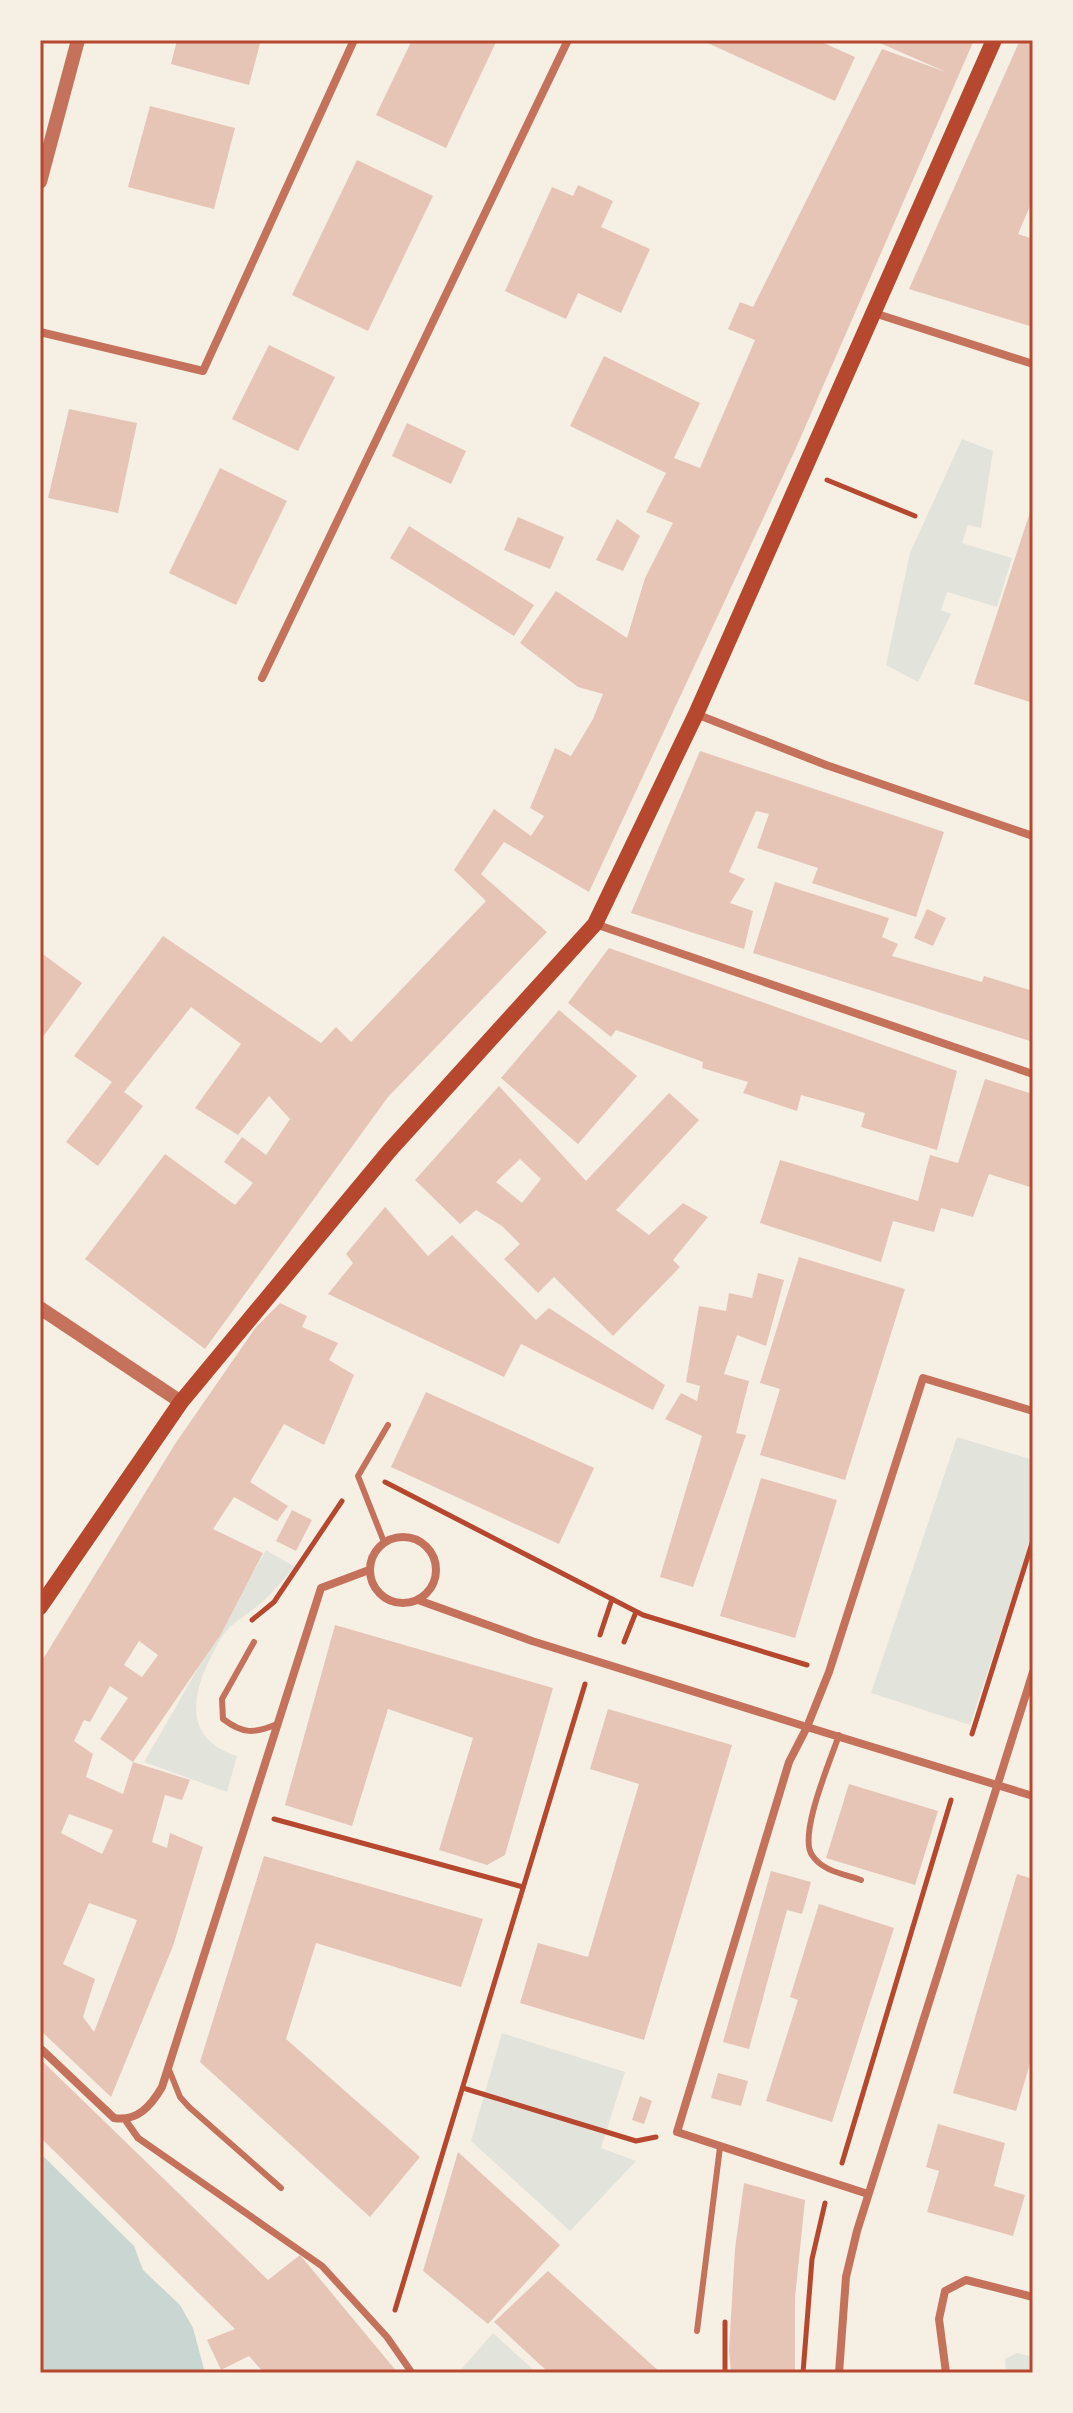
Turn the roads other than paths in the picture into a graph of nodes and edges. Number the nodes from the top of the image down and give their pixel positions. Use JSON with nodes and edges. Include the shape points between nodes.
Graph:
{"nodes":[{"id":1,"x":78,"y":40,"type":"edge"},
{"id":2,"x":354,"y":40,"type":"edge"},
{"id":3,"x":568,"y":40,"type":"edge"},
{"id":4,"x":994,"y":40,"type":"edge"},
{"id":5,"x":40,"y":182,"type":"edge"},
{"id":6,"x":874,"y":313,"type":"junction"},
{"id":7,"x":40,"y":332,"type":"edge"},
{"id":8,"x":1033,"y":364,"type":"edge"},
{"id":9,"x":262,"y":678,"type":"dead end"},
{"id":10,"x":696,"y":714,"type":"junction"},
{"id":11,"x":1033,"y":836,"type":"edge"},
{"id":12,"x":595,"y":924,"type":"junction"},
{"id":13,"x":1033,"y":1074,"type":"edge"},
{"id":14,"x":40,"y":1308,"type":"edge"},
{"id":15,"x":181,"y":1402,"type":"junction"},
{"id":16,"x":1033,"y":1411,"type":"edge"},
{"id":17,"x":388,"y":1425,"type":"dead end"},
{"id":18,"x":384,"y":1542,"type":"junction"},
{"id":19,"x":369,"y":1570,"type":"junction"},
{"id":20,"x":418,"y":1600,"type":"junction"},
{"id":21,"x":40,"y":1607,"type":"edge"},
{"id":22,"x":254,"y":1642,"type":"dead end"},
{"id":23,"x":1033,"y":1672,"type":"edge"},
{"id":24,"x":277,"y":1724,"type":"junction"},
{"id":25,"x":807,"y":1727,"type":"junction"},
{"id":26,"x":839,"y":1735,"type":"junction"},
{"id":27,"x":999,"y":1787,"type":"junction"},
{"id":28,"x":1033,"y":1796,"type":"edge"},
{"id":29,"x":861,"y":1880,"type":"dead end"},
{"id":30,"x":40,"y":2048,"type":"edge"},
{"id":31,"x":168,"y":2067,"type":"junction"},
{"id":32,"x":126,"y":2121,"type":"junction"},
{"id":33,"x":720,"y":2147,"type":"junction"},
{"id":34,"x":281,"y":2188,"type":"dead end"},
{"id":35,"x":868,"y":2194,"type":"junction"},
{"id":36,"x":1033,"y":2297,"type":"edge"},
{"id":37,"x":697,"y":2331,"type":"dead end"},
{"id":38,"x":412,"y":2373,"type":"edge"},
{"id":39,"x":839,"y":2373,"type":"edge"},
{"id":40,"x":946,"y":2373,"type":"edge"}],
"edges":[{"from":1,"to":5,"type":"street"},
{"from":2,"to":7,"type":"street","via":[[203,371]]},
{"from":3,"to":9,"type":"street"},
{"from":4,"to":6,"type":"main road"},
{"from":6,"to":8,"type":"street"},
{"from":6,"to":10,"type":"main road"},
{"from":10,"to":11,"type":"street"},
{"from":10,"to":12,"type":"main road"},
{"from":12,"to":13,"type":"street"},
{"from":12,"to":15,"type":"main road","via":[[390,1150]]},
{"from":14,"to":15,"type":"street"},
{"from":15,"to":21,"type":"main road"},
{"from":16,"to":25,"type":"street","via":[[923,1378]]},
{"from":17,"to":18,"type":"lane","via":[[358,1476]]},
{"from":18,"to":19,"type":"street"},
{"from":18,"to":20,"type":"street","via":[[405,1536],[432,1553],[437,1574]]},
{"from":19,"to":20,"type":"street","via":[[377,1591],[386,1598],[396,1603]]},
{"from":19,"to":24,"type":"street","via":[[321,1588]]},
{"from":20,"to":25,"type":"street"},
{"from":22,"to":24,"type":"lane","via":[[222,1699],[223,1719],[240,1731],[258,1732]]},
{"from":23,"to":27,"type":"street"},
{"from":24,"to":31,"type":"street"},
{"from":25,"to":26,"type":"street"},
{"from":25,"to":33,"type":"street","via":[[789,1762],[677,2132]]},
{"from":26,"to":27,"type":"street"},
{"from":26,"to":29,"type":"lane","via":[[807,1832],[809,1853],[821,1865]]},
{"from":27,"to":28,"type":"street"},
{"from":27,"to":35,"type":"street"},
{"from":30,"to":32,"type":"street","via":[[114,2118]]},
{"from":31,"to":32,"type":"street","via":[[155,2099]]},
{"from":31,"to":34,"type":"lane","via":[[189,2107]]},
{"from":32,"to":38,"type":"street","via":[[138,2138],[322,2266],[387,2337]]},
{"from":33,"to":35,"type":"street"},
{"from":33,"to":37,"type":"lane"},
{"from":35,"to":39,"type":"street","via":[[846,2277]]},
{"from":36,"to":40,"type":"street","via":[[966,2280],[945,2291],[939,2319]]}]}
